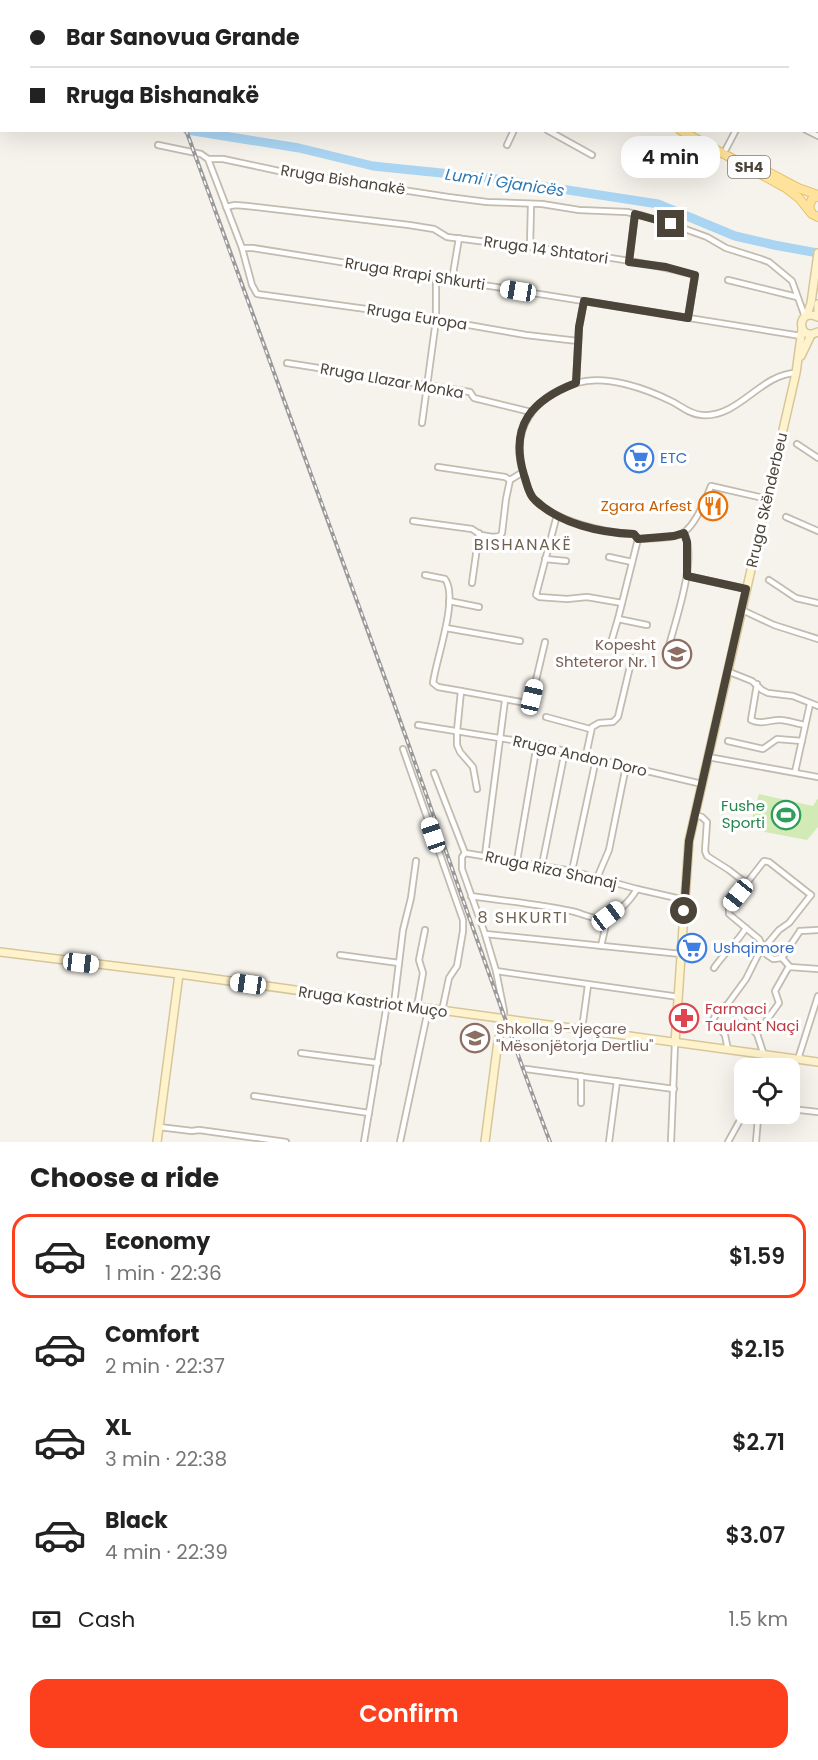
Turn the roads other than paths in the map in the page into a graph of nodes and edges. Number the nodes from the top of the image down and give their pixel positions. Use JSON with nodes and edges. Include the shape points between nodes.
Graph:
{"nodes":[{"id":1,"x":513,"y":132,"type":"edge"},
{"id":2,"x":552,"y":132,"type":"edge"},
{"id":3,"x":684,"y":132,"type":"edge"},
{"id":4,"x":695,"y":132,"type":"edge"},
{"id":5,"x":735,"y":132,"type":"edge"},
{"id":6,"x":158,"y":145,"type":"dead end"},
{"id":7,"x":507,"y":145,"type":"dead end"},
{"id":8,"x":726,"y":149,"type":"junction"},
{"id":9,"x":591,"y":154,"type":"dead end"},
{"id":10,"x":208,"y":159,"type":"junction"},
{"id":11,"x":818,"y":196,"type":"edge"},
{"id":12,"x":531,"y":204,"type":"junction"},
{"id":13,"x":226,"y":207,"type":"junction"},
{"id":14,"x":635,"y":214,"type":"junction"},
{"id":15,"x":815,"y":217,"type":"edge"},
{"id":16,"x":459,"y":238,"type":"junction"},
{"id":17,"x":530,"y":247,"type":"junction"},
{"id":18,"x":242,"y":248,"type":"junction"},
{"id":19,"x":817,"y":257,"type":"edge"},
{"id":20,"x":629,"y":262,"type":"junction"},
{"id":21,"x":436,"y":278,"type":"junction"},
{"id":22,"x":452,"y":280,"type":"junction"},
{"id":23,"x":728,"y":280,"type":"dead end"},
{"id":24,"x":797,"y":297,"type":"junction"},
{"id":25,"x":584,"y":301,"type":"junction"},
{"id":26,"x":818,"y":304,"type":"edge"},
{"id":27,"x":818,"y":315,"type":"edge"},
{"id":28,"x":806,"y":316,"type":"junction"},
{"id":29,"x":688,"y":318,"type":"junction"},
{"id":30,"x":436,"y":320,"type":"junction"},
{"id":31,"x":802,"y":332,"type":"junction"},
{"id":32,"x":815,"y":333,"type":"edge"},
{"id":33,"x":578,"y":341,"type":"junction"},
{"id":34,"x":799,"y":361,"type":"junction"},
{"id":35,"x":287,"y":363,"type":"dead end"},
{"id":36,"x":796,"y":373,"type":"junction"},
{"id":37,"x":576,"y":383,"type":"junction"},
{"id":38,"x":427,"y":386,"type":"junction"},
{"id":39,"x":531,"y":412,"type":"junction"},
{"id":40,"x":422,"y":423,"type":"dead end"},
{"id":41,"x":797,"y":444,"type":"dead end"},
{"id":42,"x":818,"y":458,"type":"edge"},
{"id":43,"x":438,"y":467,"type":"dead end"},
{"id":44,"x":523,"y":472,"type":"junction"},
{"id":45,"x":510,"y":480,"type":"junction"},
{"id":46,"x":768,"y":499,"type":"junction"},
{"id":47,"x":556,"y":514,"type":"junction"},
{"id":48,"x":786,"y":518,"type":"dead end"},
{"id":49,"x":413,"y":521,"type":"dead end"},
{"id":50,"x":818,"y":531,"type":"edge"},
{"id":51,"x":479,"y":533,"type":"junction"},
{"id":52,"x":684,"y":533,"type":"junction"},
{"id":53,"x":638,"y":539,"type":"junction"},
{"id":54,"x":609,"y":558,"type":"dead end"},
{"id":55,"x":545,"y":559,"type":"junction"},
{"id":56,"x":566,"y":561,"type":"dead end"},
{"id":57,"x":632,"y":562,"type":"junction"},
{"id":58,"x":425,"y":575,"type":"dead end"},
{"id":59,"x":687,"y":576,"type":"junction"},
{"id":60,"x":769,"y":580,"type":"dead end"},
{"id":61,"x":472,"y":583,"type":"dead end"},
{"id":62,"x":746,"y":589,"type":"junction"},
{"id":63,"x":449,"y":601,"type":"junction"},
{"id":64,"x":622,"y":603,"type":"junction"},
{"id":65,"x":818,"y":603,"type":"edge"},
{"id":66,"x":479,"y":607,"type":"dead end"},
{"id":67,"x":742,"y":610,"type":"junction"},
{"id":68,"x":618,"y":619,"type":"junction"},
{"id":69,"x":647,"y":625,"type":"dead end"},
{"id":70,"x":446,"y":628,"type":"junction"},
{"id":71,"x":818,"y":639,"type":"edge"},
{"id":72,"x":520,"y":641,"type":"dead end"},
{"id":73,"x":545,"y":642,"type":"dead end"},
{"id":74,"x":610,"y":646,"type":"dead end"},
{"id":75,"x":668,"y":649,"type":"dead end"},
{"id":76,"x":632,"y":658,"type":"dead end"},
{"id":77,"x":727,"y":671,"type":"junction"},
{"id":78,"x":757,"y":684,"type":"junction"},
{"id":79,"x":461,"y":691,"type":"junction"},
{"id":80,"x":505,"y":700,"type":"junction"},
{"id":81,"x":810,"y":704,"type":"junction"},
{"id":82,"x":818,"y":706,"type":"edge"},
{"id":83,"x":546,"y":717,"type":"dead end"},
{"id":84,"x":418,"y":725,"type":"dead end"},
{"id":85,"x":805,"y":725,"type":"junction"},
{"id":86,"x":590,"y":729,"type":"junction"},
{"id":87,"x":457,"y":731,"type":"junction"},
{"id":88,"x":499,"y":738,"type":"junction"},
{"id":89,"x":728,"y":741,"type":"dead end"},
{"id":90,"x":802,"y":741,"type":"junction"},
{"id":91,"x":537,"y":744,"type":"junction"},
{"id":92,"x":403,"y":749,"type":"dead end"},
{"id":93,"x":565,"y":751,"type":"junction"},
{"id":94,"x":585,"y":756,"type":"junction"},
{"id":95,"x":708,"y":757,"type":"junction"},
{"id":96,"x":596,"y":759,"type":"junction"},
{"id":97,"x":626,"y":766,"type":"junction"},
{"id":98,"x":795,"y":772,"type":"junction"},
{"id":99,"x":434,"y":773,"type":"dead end"},
{"id":100,"x":818,"y":777,"type":"edge"},
{"id":101,"x":702,"y":784,"type":"junction"},
{"id":102,"x":477,"y":789,"type":"dead end"},
{"id":103,"x":695,"y":815,"type":"junction"},
{"id":104,"x":465,"y":853,"type":"junction"},
{"id":105,"x":485,"y":855,"type":"junction"},
{"id":106,"x":416,"y":861,"type":"dead end"},
{"id":107,"x":517,"y":861,"type":"junction"},
{"id":108,"x":542,"y":865,"type":"junction"},
{"id":109,"x":572,"y":871,"type":"junction"},
{"id":110,"x":597,"y":879,"type":"junction"},
{"id":111,"x":747,"y":884,"type":"junction"},
{"id":112,"x":637,"y":889,"type":"junction"},
{"id":113,"x":811,"y":895,"type":"junction"},
{"id":114,"x":818,"y":895,"type":"edge"},
{"id":115,"x":471,"y":896,"type":"junction"},
{"id":116,"x":684,"y":900,"type":"junction"},
{"id":117,"x":608,"y":916,"type":"junction"},
{"id":118,"x":789,"y":923,"type":"junction"},
{"id":119,"x":746,"y":928,"type":"junction"},
{"id":120,"x":425,"y":930,"type":"dead end"},
{"id":121,"x":818,"y":930,"type":"edge"},
{"id":122,"x":800,"y":931,"type":"junction"},
{"id":123,"x":485,"y":934,"type":"junction"},
{"id":124,"x":601,"y":946,"type":"junction"},
{"id":125,"x":763,"y":949,"type":"junction"},
{"id":126,"x":0,"y":951,"type":"edge"},
{"id":127,"x":681,"y":954,"type":"junction"},
{"id":128,"x":340,"y":955,"type":"dead end"},
{"id":129,"x":782,"y":958,"type":"junction"},
{"id":130,"x":399,"y":963,"type":"junction"},
{"id":131,"x":790,"y":967,"type":"junction"},
{"id":132,"x":714,"y":968,"type":"dead end"},
{"id":133,"x":818,"y":969,"type":"edge"},
{"id":134,"x":496,"y":971,"type":"junction"},
{"id":135,"x":178,"y":974,"type":"junction"},
{"id":136,"x":588,"y":985,"type":"junction"},
{"id":137,"x":818,"y":996,"type":"edge"},
{"id":138,"x":679,"y":997,"type":"junction"},
{"id":139,"x":391,"y":1005,"type":"junction"},
{"id":140,"x":727,"y":1005,"type":"junction"},
{"id":141,"x":417,"y":1008,"type":"junction"},
{"id":142,"x":428,"y":1010,"type":"junction"},
{"id":143,"x":442,"y":1011,"type":"junction"},
{"id":144,"x":504,"y":1020,"type":"junction"},
{"id":145,"x":582,"y":1030,"type":"junction"},
{"id":146,"x":757,"y":1034,"type":"junction"},
{"id":147,"x":675,"y":1043,"type":"junction"},
{"id":148,"x":728,"y":1050,"type":"junction"},
{"id":149,"x":302,"y":1053,"type":"dead end"},
{"id":150,"x":764,"y":1054,"type":"junction"},
{"id":151,"x":791,"y":1058,"type":"edge"},
{"id":152,"x":798,"y":1058,"type":"edge"},
{"id":153,"x":800,"y":1059,"type":"edge"},
{"id":154,"x":818,"y":1062,"type":"edge"},
{"id":155,"x":378,"y":1063,"type":"junction"},
{"id":156,"x":526,"y":1069,"type":"dead end"},
{"id":157,"x":581,"y":1076,"type":"junction"},
{"id":158,"x":617,"y":1080,"type":"junction"},
{"id":159,"x":674,"y":1089,"type":"junction"},
{"id":160,"x":254,"y":1096,"type":"dead end"},
{"id":161,"x":581,"y":1103,"type":"dead end"},
{"id":162,"x":800,"y":1110,"type":"dead end"},
{"id":163,"x":818,"y":1112,"type":"edge"},
{"id":164,"x":369,"y":1113,"type":"junction"},
{"id":165,"x":738,"y":1124,"type":"edge"},
{"id":166,"x":757,"y":1124,"type":"edge"},
{"id":167,"x":159,"y":1127,"type":"junction"},
{"id":168,"x":158,"y":1142,"type":"edge"},
{"id":169,"x":286,"y":1142,"type":"edge"},
{"id":170,"x":364,"y":1142,"type":"edge"},
{"id":171,"x":400,"y":1142,"type":"edge"},
{"id":172,"x":485,"y":1142,"type":"edge"},
{"id":173,"x":609,"y":1142,"type":"edge"},
{"id":174,"x":671,"y":1142,"type":"edge"},
{"id":175,"x":728,"y":1142,"type":"edge"},
{"id":176,"x":756,"y":1142,"type":"edge"}],
"edges":[{"from":1,"to":7,"type":"street"},
{"from":2,"to":9,"type":"street"},
{"from":3,"to":15,"type":"main road","number":"SH4","via":[[786,188]]},
{"from":4,"to":8,"type":"main road","number":"SH4"},
{"from":5,"to":8,"type":"street"},
{"from":6,"to":10,"type":"street","name":"Rruga Bishanakë"},
{"from":8,"to":11,"type":"main road","number":"SH4"},
{"from":10,"to":12,"type":"street","name":"Rruga Bishanakë","via":[[448,197]]},
{"from":10,"to":13,"type":"street"},
{"from":11,"to":15,"type":"main road","number":"SH4","via":[[809,208]]},
{"from":12,"to":14,"type":"street","name":"Rruga Bishanakë"},
{"from":12,"to":17,"type":"street"},
{"from":13,"to":16,"type":"street","name":"Rruga 14 Shtatori","via":[[247,206],[410,225]]},
{"from":13,"to":18,"type":"street"},
{"from":14,"to":20,"type":"street"},
{"from":14,"to":24,"type":"street","name":"Rruga Bishanakë","via":[[765,260],[790,278]]},
{"from":16,"to":17,"type":"street","name":"Rruga 14 Shtatori"},
{"from":16,"to":22,"type":"street"},
{"from":17,"to":20,"type":"street","name":"Rruga 14 Shtatori"},
{"from":18,"to":21,"type":"street","name":"Rruga Rrapi Shkurti"},
{"from":18,"to":30,"type":"street","name":"Rruga Europa","via":[[255,292]]},
{"from":19,"to":28,"type":"street","name":"Rruga Skënderbeu"},
{"from":20,"to":29,"type":"street","name":"Rruga 14 Shtatori","via":[[695,275]]},
{"from":21,"to":22,"type":"street","name":"Rruga Rrapi Shkurti"},
{"from":21,"to":30,"type":"street"},
{"from":22,"to":25,"type":"street","name":"Rruga Rrapi Shkurti"},
{"from":23,"to":24,"type":"street"},
{"from":24,"to":28,"type":"street","name":"Rruga Bishanakë"},
{"from":25,"to":29,"type":"street","name":"Rruga Rrapi Shkurti"},
{"from":25,"to":33,"type":"street"},
{"from":26,"to":27,"type":"street"},
{"from":27,"to":28,"type":"street"},
{"from":28,"to":31,"type":"street","name":"Rruga Skënderbeu","via":[[801,322]]},
{"from":29,"to":31,"type":"street","name":"Rruga Rrapi Shkurti"},
{"from":30,"to":33,"type":"street","name":"Rruga Europa"},
{"from":30,"to":38,"type":"street"},
{"from":31,"to":32,"type":"street"},
{"from":31,"to":34,"type":"street","name":"Rruga Skënderbeu"},
{"from":32,"to":34,"type":"street"},
{"from":33,"to":37,"type":"street"},
{"from":34,"to":36,"type":"street","name":"Rruga Skënderbeu"},
{"from":35,"to":38,"type":"street","name":"Rruga Llazar Monka"},
{"from":36,"to":37,"type":"street","via":[[776,378],[732,408],[706,416],[634,386],[618,382]]},
{"from":36,"to":46,"type":"street","name":"Rruga Skënderbeu"},
{"from":37,"to":39,"type":"street","via":[[551,395]]},
{"from":38,"to":39,"type":"street","name":"Rruga Llazar Monka","via":[[470,392],[474,398]]},
{"from":38,"to":40,"type":"street"},
{"from":39,"to":44,"type":"street","via":[[519,443]]},
{"from":41,"to":42,"type":"street"},
{"from":43,"to":45,"type":"street"},
{"from":44,"to":45,"type":"street"},
{"from":44,"to":47,"type":"street","via":[[532,498]]},
{"from":45,"to":51,"type":"street","via":[[502,533],[493,537]]},
{"from":46,"to":52,"type":"street","via":[[711,486]]},
{"from":46,"to":62,"type":"street","name":"Rruga Skënderbeu"},
{"from":47,"to":53,"type":"street","via":[[594,529],[634,534]]},
{"from":47,"to":55,"type":"street"},
{"from":48,"to":50,"type":"street"},
{"from":49,"to":51,"type":"street"},
{"from":51,"to":61,"type":"street"},
{"from":52,"to":53,"type":"street"},
{"from":52,"to":59,"type":"street"},
{"from":53,"to":57,"type":"street"},
{"from":54,"to":57,"type":"street"},
{"from":55,"to":56,"type":"street"},
{"from":55,"to":64,"type":"street","via":[[537,596],[587,597]]},
{"from":57,"to":64,"type":"street"},
{"from":58,"to":63,"type":"street","via":[[445,579]]},
{"from":59,"to":62,"type":"street"},
{"from":59,"to":75,"type":"street"},
{"from":60,"to":65,"type":"street","via":[[796,598]]},
{"from":62,"to":67,"type":"street","name":"Rruga Skënderbeu"},
{"from":63,"to":66,"type":"street"},
{"from":63,"to":70,"type":"street"},
{"from":64,"to":68,"type":"street"},
{"from":67,"to":71,"type":"street"},
{"from":67,"to":77,"type":"street","name":"Rruga Skënderbeu"},
{"from":68,"to":69,"type":"street"},
{"from":68,"to":74,"type":"street"},
{"from":70,"to":72,"type":"street"},
{"from":70,"to":79,"type":"street","via":[[433,683]]},
{"from":73,"to":80,"type":"street","via":[[530,701]]},
{"from":76,"to":86,"type":"street","via":[[618,717],[614,722],[595,724]]},
{"from":77,"to":78,"type":"street"},
{"from":77,"to":95,"type":"street","name":"Rruga Skënderbeu"},
{"from":78,"to":81,"type":"street","via":[[768,693],[793,696]]},
{"from":78,"to":85,"type":"street","via":[[753,722],[779,720]]},
{"from":79,"to":80,"type":"street"},
{"from":79,"to":87,"type":"street"},
{"from":80,"to":88,"type":"street"},
{"from":81,"to":82,"type":"street"},
{"from":81,"to":85,"type":"street"},
{"from":83,"to":86,"type":"street"},
{"from":84,"to":87,"type":"street","name":"Rruga Andon Doro"},
{"from":85,"to":90,"type":"street"},
{"from":86,"to":94,"type":"street"},
{"from":87,"to":88,"type":"street","name":"Rruga Andon Doro"},
{"from":87,"to":102,"type":"street","via":[[458,748],[473,767]]},
{"from":88,"to":91,"type":"street","name":"Rruga Andon Doro"},
{"from":88,"to":105,"type":"street"},
{"from":89,"to":90,"type":"street","via":[[763,749],[777,739]]},
{"from":90,"to":98,"type":"street"},
{"from":91,"to":93,"type":"street","name":"Rruga Andon Doro"},
{"from":91,"to":107,"type":"street"},
{"from":92,"to":143,"type":"street","via":[[463,920],[456,966],[449,978]]},
{"from":93,"to":94,"type":"street","name":"Rruga Andon Doro"},
{"from":93,"to":108,"type":"street"},
{"from":94,"to":96,"type":"street","name":"Rruga Andon Doro"},
{"from":95,"to":98,"type":"street"},
{"from":95,"to":101,"type":"street","name":"Rruga Skënderbeu"},
{"from":96,"to":97,"type":"street","name":"Rruga Andon Doro"},
{"from":96,"to":109,"type":"street"},
{"from":97,"to":101,"type":"street","name":"Rruga Andon Doro"},
{"from":97,"to":110,"type":"street","via":[[609,850]]},
{"from":98,"to":100,"type":"street"},
{"from":99,"to":104,"type":"street","name":"Rruga Riza Shanaj"},
{"from":101,"to":103,"type":"street","name":"Rruga Skënderbeu"},
{"from":103,"to":111,"type":"street","via":[[707,822],[707,856]]},
{"from":103,"to":116,"type":"street","name":"Rruga Skënderbeu"},
{"from":104,"to":105,"type":"street","name":"Rruga Riza Shanaj"},
{"from":104,"to":115,"type":"street","via":[[461,863]]},
{"from":105,"to":107,"type":"street","name":"Rruga Riza Shanaj"},
{"from":106,"to":130,"type":"street"},
{"from":107,"to":108,"type":"street","name":"Rruga Riza Shanaj"},
{"from":108,"to":109,"type":"street","name":"Rruga Riza Shanaj"},
{"from":109,"to":110,"type":"street","name":"Rruga Riza Shanaj"},
{"from":110,"to":112,"type":"street","name":"Rruga Riza Shanaj"},
{"from":111,"to":113,"type":"street","via":[[766,861]]},
{"from":111,"to":119,"type":"street","via":[[728,910]]},
{"from":112,"to":116,"type":"street","name":"Rruga Riza Shanaj"},
{"from":112,"to":117,"type":"street","via":[[628,902]]},
{"from":113,"to":114,"type":"street"},
{"from":113,"to":118,"type":"street"},
{"from":115,"to":117,"type":"street","via":[[596,918]]},
{"from":115,"to":123,"type":"street"},
{"from":116,"to":127,"type":"street","name":"Rruga Skënderbeu"},
{"from":117,"to":124,"type":"street"},
{"from":118,"to":122,"type":"street"},
{"from":118,"to":125,"type":"street"},
{"from":119,"to":125,"type":"street","via":[[759,939]]},
{"from":119,"to":132,"type":"street"},
{"from":120,"to":141,"type":"street"},
{"from":121,"to":122,"type":"street"},
{"from":122,"to":129,"type":"street"},
{"from":123,"to":124,"type":"street"},
{"from":123,"to":134,"type":"street"},
{"from":124,"to":127,"type":"street"},
{"from":125,"to":129,"type":"street","via":[[773,959]]},
{"from":125,"to":140,"type":"street"},
{"from":126,"to":135,"type":"street","name":"Rruga Kastriot Muço"},
{"from":127,"to":138,"type":"street","name":"Rruga Skënderbeu"},
{"from":128,"to":130,"type":"street"},
{"from":129,"to":131,"type":"street"},
{"from":130,"to":139,"type":"street"},
{"from":131,"to":133,"type":"street"},
{"from":131,"to":146,"type":"street","via":[[775,989],[779,1003]]},
{"from":134,"to":136,"type":"street"},
{"from":134,"to":144,"type":"street"},
{"from":135,"to":139,"type":"street","name":"Rruga Kastriot Muço"},
{"from":135,"to":167,"type":"street"},
{"from":136,"to":138,"type":"street"},
{"from":136,"to":145,"type":"street"},
{"from":137,"to":152,"type":"street"},
{"from":138,"to":147,"type":"street","name":"Rruga Skënderbeu"},
{"from":139,"to":141,"type":"street","name":"Rruga Kastriot Muço"},
{"from":139,"to":155,"type":"street"},
{"from":140,"to":146,"type":"street"},
{"from":140,"to":148,"type":"street","via":[[713,1020],[725,1035]]},
{"from":141,"to":142,"type":"street","name":"Rruga Kastriot Muço"},
{"from":142,"to":143,"type":"street","name":"Rruga Kastriot Muço"},
{"from":142,"to":171,"type":"street"},
{"from":143,"to":144,"type":"street","name":"Rruga Kastriot Muço"},
{"from":144,"to":145,"type":"street","name":"Rruga Kastriot Muço"},
{"from":144,"to":172,"type":"street"},
{"from":145,"to":147,"type":"street","name":"Rruga Kastriot Muço"},
{"from":146,"to":150,"type":"street"},
{"from":147,"to":148,"type":"street","name":"Rruga Kastriot Muço"},
{"from":147,"to":159,"type":"street"},
{"from":148,"to":150,"type":"street","name":"Rruga Kastriot Muço"},
{"from":149,"to":155,"type":"street"},
{"from":150,"to":151,"type":"street","name":"Rruga Kastriot Muço"},
{"from":153,"to":154,"type":"street","name":"Rruga Kastriot Muço"},
{"from":155,"to":164,"type":"street"},
{"from":156,"to":157,"type":"street"},
{"from":157,"to":158,"type":"street"},
{"from":157,"to":161,"type":"street"},
{"from":158,"to":159,"type":"street"},
{"from":158,"to":173,"type":"street"},
{"from":159,"to":174,"type":"street"},
{"from":160,"to":164,"type":"street"},
{"from":162,"to":163,"type":"street"},
{"from":164,"to":170,"type":"street"},
{"from":165,"to":175,"type":"street"},
{"from":166,"to":176,"type":"street"},
{"from":167,"to":168,"type":"street"},
{"from":167,"to":169,"type":"street"}]}
